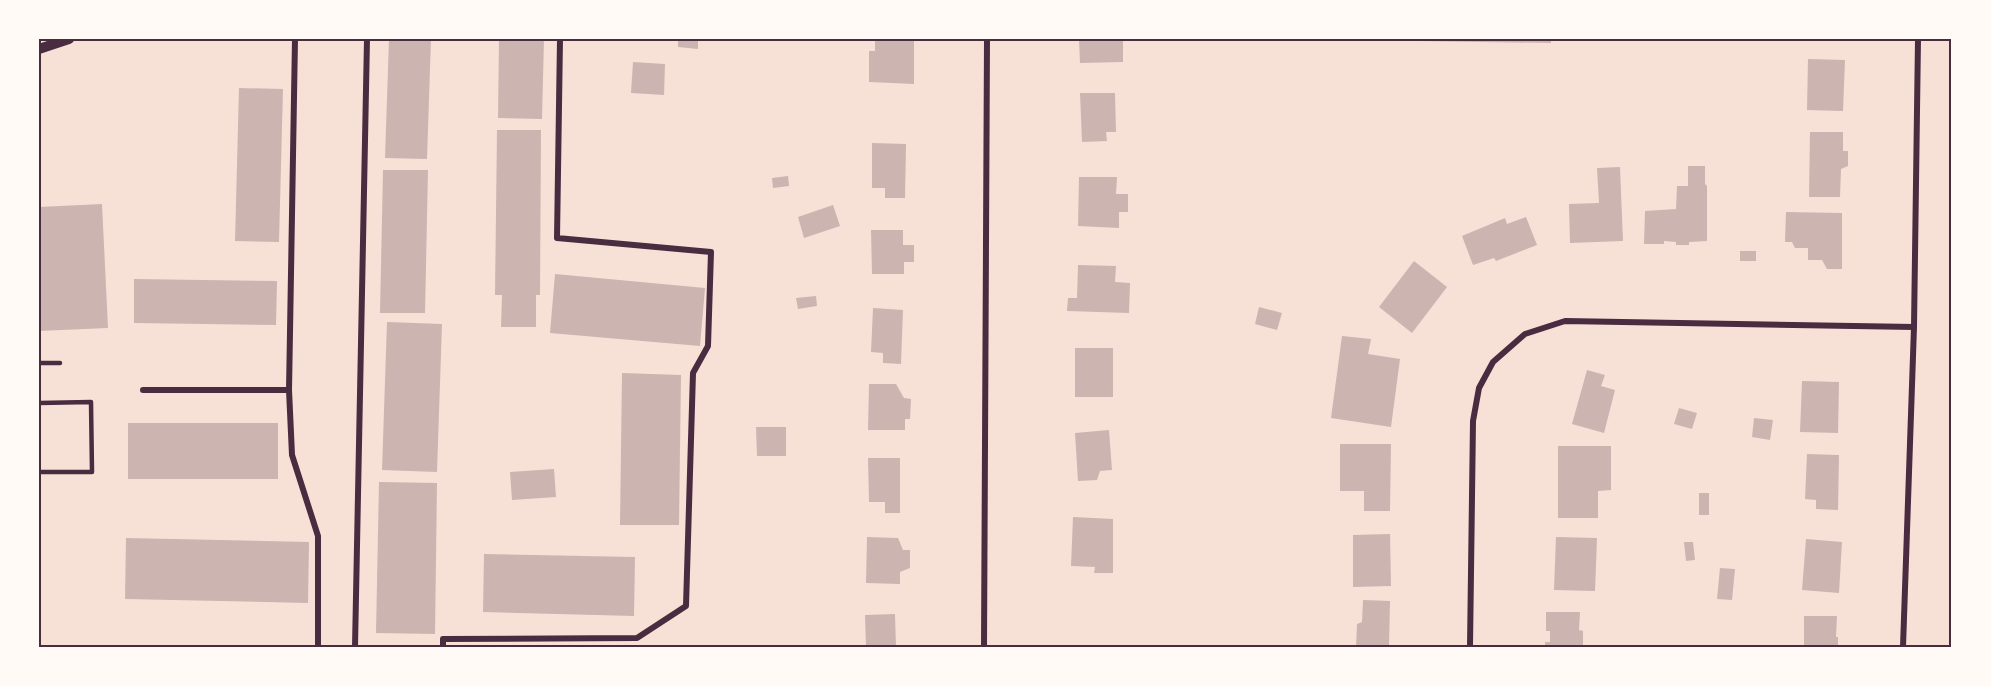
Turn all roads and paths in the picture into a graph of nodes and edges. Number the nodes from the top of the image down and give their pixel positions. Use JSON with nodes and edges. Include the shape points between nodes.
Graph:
{"nodes":[{"id":1,"x":69,"y":39,"type":"edge"},
{"id":2,"x":295,"y":39,"type":"edge"},
{"id":3,"x":367,"y":39,"type":"edge"},
{"id":4,"x":560,"y":39,"type":"edge"},
{"id":5,"x":987,"y":39,"type":"edge"},
{"id":6,"x":1918,"y":39,"type":"edge"},
{"id":7,"x":39,"y":48,"type":"edge"},
{"id":8,"x":1914,"y":327,"type":"junction"},
{"id":9,"x":39,"y":363,"type":"edge"},
{"id":10,"x":60,"y":363,"type":"dead end"},
{"id":11,"x":142,"y":390,"type":"dead end"},
{"id":12,"x":289,"y":390,"type":"junction"},
{"id":13,"x":39,"y":403,"type":"edge"},
{"id":14,"x":39,"y":472,"type":"edge"},
{"id":15,"x":318,"y":647,"type":"edge"},
{"id":16,"x":355,"y":647,"type":"edge"},
{"id":17,"x":443,"y":647,"type":"edge"},
{"id":18,"x":984,"y":647,"type":"edge"},
{"id":19,"x":1470,"y":647,"type":"edge"},
{"id":20,"x":1903,"y":647,"type":"edge"}],
"edges":[{"from":1,"to":7,"type":"street"},
{"from":2,"to":12,"type":"street"},
{"from":3,"to":16,"type":"street"},
{"from":4,"to":17,"type":"street","via":[[557,238],[711,252],[708,346],[693,373],[686,606],[637,638],[443,639]]},
{"from":5,"to":18,"type":"street"},
{"from":6,"to":8,"type":"street"},
{"from":8,"to":19,"type":"street","via":[[1565,321],[1525,334],[1493,362],[1479,388],[1475,410]]},
{"from":8,"to":20,"type":"street"},
{"from":9,"to":10,"type":"lane"},
{"from":11,"to":12,"type":"street"},
{"from":12,"to":15,"type":"street","via":[[292,455],[318,536]]},
{"from":13,"to":14,"type":"lane","via":[[91,402],[92,472]]}]}
